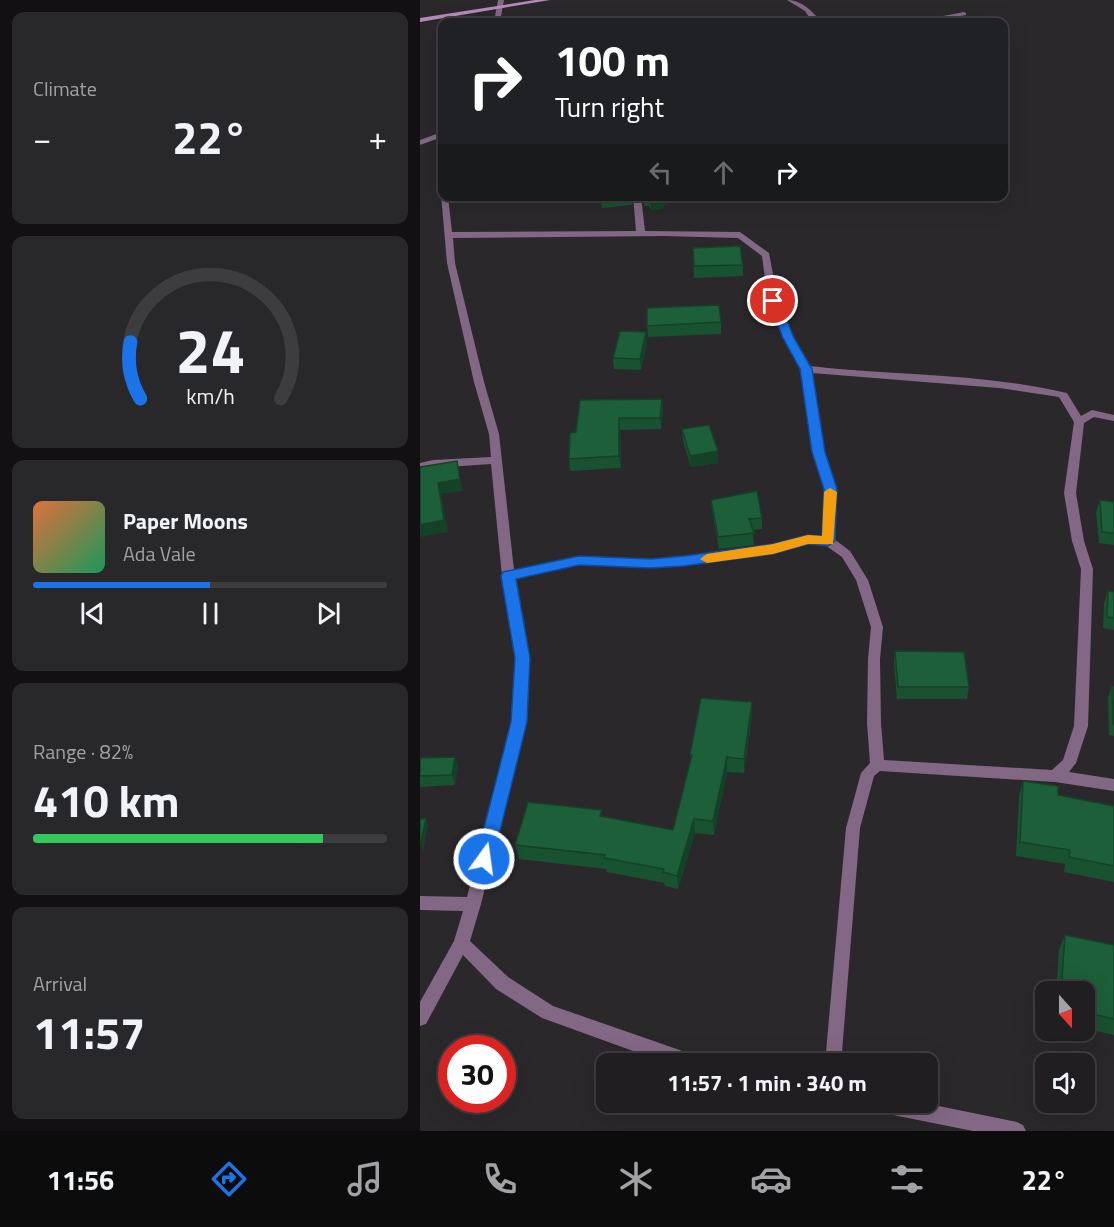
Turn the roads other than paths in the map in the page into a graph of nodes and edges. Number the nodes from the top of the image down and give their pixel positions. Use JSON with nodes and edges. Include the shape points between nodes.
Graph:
{"nodes":[{"id":1,"x":515,"y":0,"type":"edge"},
{"id":2,"x":547,"y":0,"type":"edge"},
{"id":3,"x":790,"y":0,"type":"edge"},
{"id":4,"x":501,"y":3,"type":"edge"},
{"id":5,"x":420,"y":14,"type":"edge"},
{"id":6,"x":964,"y":14,"type":"dead end"},
{"id":7,"x":497,"y":18,"type":"edge"},
{"id":8,"x":813,"y":18,"type":"edge"},
{"id":9,"x":940,"y":18,"type":"edge"},
{"id":10,"x":420,"y":20,"type":"edge"},
{"id":11,"x":438,"y":135,"type":"edge"},
{"id":12,"x":420,"y":142,"type":"edge"},
{"id":13,"x":445,"y":201,"type":"edge"},
{"id":14,"x":638,"y":201,"type":"edge"},
{"id":15,"x":641,"y":234,"type":"junction"},
{"id":16,"x":448,"y":235,"type":"junction"},
{"id":17,"x":806,"y":369,"type":"junction"},
{"id":18,"x":1114,"y":417,"type":"edge"},
{"id":19,"x":1079,"y":422,"type":"junction"},
{"id":20,"x":497,"y":460,"type":"junction"},
{"id":21,"x":420,"y":467,"type":"edge"},
{"id":22,"x":828,"y":541,"type":"junction"},
{"id":23,"x":508,"y":576,"type":"junction"},
{"id":24,"x":878,"y":765,"type":"junction"},
{"id":25,"x":1055,"y":776,"type":"junction"},
{"id":26,"x":1114,"y":785,"type":"edge"},
{"id":27,"x":420,"y":903,"type":"edge"},
{"id":28,"x":473,"y":904,"type":"junction"},
{"id":29,"x":461,"y":943,"type":"junction"},
{"id":30,"x":420,"y":1018,"type":"edge"},
{"id":31,"x":663,"y":1053,"type":"edge"},
{"id":32,"x":834,"y":1053,"type":"edge"},
{"id":33,"x":928,"y":1113,"type":"edge"},
{"id":34,"x":1017,"y":1131,"type":"edge"}],
"edges":[{"from":1,"to":4,"type":"main road"},
{"from":2,"to":4,"type":"main road"},
{"from":3,"to":8,"type":"street"},
{"from":4,"to":5,"type":"main road"},
{"from":4,"to":7,"type":"street"},
{"from":4,"to":10,"type":"main road"},
{"from":6,"to":9,"type":"street"},
{"from":11,"to":12,"type":"street"},
{"from":13,"to":16,"type":"street"},
{"from":14,"to":15,"type":"street"},
{"from":15,"to":16,"type":"street"},
{"from":15,"to":17,"type":"street","via":[[740,234],[766,255],[773,301]]},
{"from":16,"to":20,"type":"street","via":[[451,264],[494,434]]},
{"from":17,"to":19,"type":"street","via":[[1028,388],[1063,395]]},
{"from":17,"to":22,"type":"street","via":[[818,452],[830,489]]},
{"from":18,"to":19,"type":"street","via":[[1092,413]]},
{"from":19,"to":25,"type":"street","via":[[1070,493],[1087,569],[1081,726],[1069,763]]},
{"from":20,"to":21,"type":"street"},
{"from":20,"to":23,"type":"street"},
{"from":22,"to":23,"type":"street","via":[[808,540],[773,549],[651,564],[579,561]]},
{"from":22,"to":24,"type":"street","via":[[846,554],[862,580],[877,627],[874,723]]},
{"from":23,"to":28,"type":"street","via":[[523,658],[519,722]]},
{"from":24,"to":25,"type":"street"},
{"from":24,"to":32,"type":"street","via":[[868,773],[853,828]]},
{"from":25,"to":26,"type":"street"},
{"from":27,"to":28,"type":"street"},
{"from":28,"to":29,"type":"street"},
{"from":29,"to":30,"type":"street"},
{"from":29,"to":31,"type":"street","via":[[502,983],[548,1012]]},
{"from":33,"to":34,"type":"street"}]}
